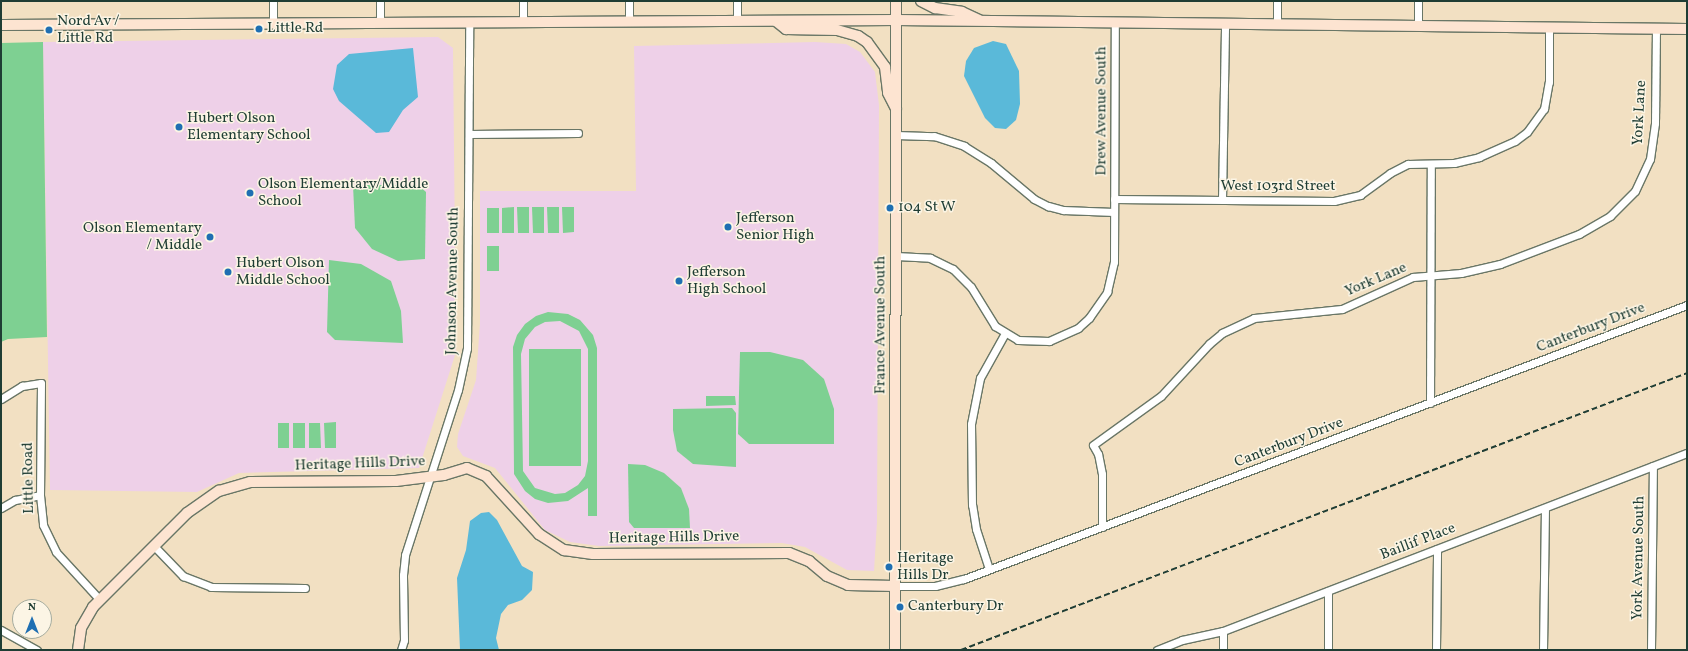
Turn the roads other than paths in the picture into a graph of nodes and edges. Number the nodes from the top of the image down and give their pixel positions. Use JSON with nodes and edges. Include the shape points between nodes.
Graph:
{"nodes":[{"id":1,"x":273,"y":1,"type":"edge"},
{"id":2,"x":380,"y":1,"type":"edge"},
{"id":3,"x":523,"y":1,"type":"edge"},
{"id":4,"x":629,"y":1,"type":"edge"},
{"id":5,"x":737,"y":1,"type":"edge"},
{"id":6,"x":896,"y":1,"type":"edge"},
{"id":7,"x":921,"y":1,"type":"edge"},
{"id":8,"x":1277,"y":1,"type":"edge"},
{"id":9,"x":1418,"y":1,"type":"edge"},
{"id":10,"x":896,"y":20,"type":"junction"},
{"id":11,"x":737,"y":21,"type":"junction"},
{"id":12,"x":776,"y":21,"type":"junction"},
{"id":13,"x":980,"y":21,"type":"junction"},
{"id":14,"x":469,"y":22,"type":"junction"},
{"id":15,"x":523,"y":22,"type":"junction"},
{"id":16,"x":629,"y":22,"type":"junction"},
{"id":17,"x":1115,"y":22,"type":"junction"},
{"id":18,"x":380,"y":23,"type":"junction"},
{"id":19,"x":273,"y":24,"type":"junction"},
{"id":20,"x":1225,"y":24,"type":"junction"},
{"id":21,"x":1277,"y":24,"type":"junction"},
{"id":22,"x":1,"y":25,"type":"edge"},
{"id":23,"x":1418,"y":26,"type":"junction"},
{"id":24,"x":1549,"y":28,"type":"junction"},
{"id":25,"x":1656,"y":28,"type":"junction"},
{"id":26,"x":1687,"y":29,"type":"edge"},
{"id":27,"x":896,"y":110,"type":"junction"},
{"id":28,"x":578,"y":133,"type":"dead end"},
{"id":29,"x":469,"y":134,"type":"junction"},
{"id":30,"x":896,"y":135,"type":"junction"},
{"id":31,"x":1431,"y":164,"type":"junction"},
{"id":32,"x":1114,"y":199,"type":"junction"},
{"id":33,"x":1222,"y":200,"type":"junction"},
{"id":34,"x":1114,"y":212,"type":"junction"},
{"id":35,"x":896,"y":256,"type":"junction"},
{"id":36,"x":1431,"y":274,"type":"junction"},
{"id":37,"x":1687,"y":305,"type":"edge"},
{"id":38,"x":1005,"y":333,"type":"junction"},
{"id":39,"x":1,"y":398,"type":"edge"},
{"id":40,"x":1430,"y":403,"type":"junction"},
{"id":41,"x":1687,"y":453,"type":"edge"},
{"id":42,"x":1652,"y":466,"type":"junction"},
{"id":43,"x":430,"y":477,"type":"junction"},
{"id":44,"x":40,"y":495,"type":"junction"},
{"id":45,"x":1,"y":508,"type":"edge"},
{"id":46,"x":1545,"y":508,"type":"junction"},
{"id":47,"x":1102,"y":527,"type":"junction"},
{"id":48,"x":154,"y":546,"type":"junction"},
{"id":49,"x":1437,"y":549,"type":"junction"},
{"id":50,"x":989,"y":569,"type":"junction"},
{"id":51,"x":895,"y":586,"type":"junction"},
{"id":52,"x":304,"y":588,"type":"dead end"},
{"id":53,"x":1328,"y":591,"type":"junction"},
{"id":54,"x":100,"y":600,"type":"junction"},
{"id":55,"x":1,"y":630,"type":"edge"},
{"id":56,"x":1223,"y":631,"type":"junction"},
{"id":57,"x":38,"y":650,"type":"edge"},
{"id":58,"x":78,"y":650,"type":"edge"},
{"id":59,"x":401,"y":650,"type":"edge"},
{"id":60,"x":895,"y":650,"type":"edge"},
{"id":61,"x":1156,"y":650,"type":"edge"},
{"id":62,"x":1223,"y":650,"type":"edge"},
{"id":63,"x":1328,"y":650,"type":"edge"},
{"id":64,"x":1436,"y":650,"type":"edge"},
{"id":65,"x":1543,"y":650,"type":"edge"},
{"id":66,"x":1651,"y":650,"type":"edge"}],
"edges":[{"from":1,"to":19,"type":"street"},
{"from":2,"to":18,"type":"street"},
{"from":3,"to":15,"type":"street"},
{"from":4,"to":16,"type":"street"},
{"from":5,"to":11,"type":"street"},
{"from":6,"to":10,"type":"street","name":"France Avenue South"},
{"from":7,"to":13,"type":"street","via":[[935,8],[962,12]]},
{"from":8,"to":21,"type":"street"},
{"from":9,"to":23,"type":"street"},
{"from":10,"to":12,"type":"street"},
{"from":10,"to":13,"type":"street"},
{"from":10,"to":27,"type":"street","name":"France Avenue South"},
{"from":11,"to":12,"type":"street"},
{"from":11,"to":16,"type":"street"},
{"from":12,"to":27,"type":"street","via":[[790,30],[837,30],[858,36],[867,42],[885,67],[890,101]]},
{"from":13,"to":17,"type":"street"},
{"from":14,"to":15,"type":"street"},
{"from":14,"to":18,"type":"street"},
{"from":14,"to":29,"type":"street","name":"Johnson Avenue South"},
{"from":15,"to":16,"type":"street"},
{"from":17,"to":20,"type":"street"},
{"from":17,"to":32,"type":"street","name":"Drew Avenue South"},
{"from":18,"to":19,"type":"street"},
{"from":19,"to":22,"type":"street"},
{"from":20,"to":21,"type":"street"},
{"from":20,"to":33,"type":"street"},
{"from":21,"to":23,"type":"street"},
{"from":23,"to":24,"type":"street"},
{"from":24,"to":25,"type":"street"},
{"from":24,"to":31,"type":"street","name":"West 103rd Street","via":[[1548,89],[1544,109],[1536,122],[1515,141],[1479,157],[1454,163]]},
{"from":25,"to":26,"type":"street"},
{"from":25,"to":36,"type":"street","name":"York Lane","via":[[1654,141],[1644,175],[1623,204],[1595,226],[1500,264],[1461,272]]},
{"from":27,"to":30,"type":"street","name":"France Avenue South"},
{"from":28,"to":29,"type":"street"},
{"from":29,"to":43,"type":"street","name":"Johnson Avenue South","via":[[467,348],[458,390]]},
{"from":30,"to":34,"type":"street","via":[[934,136],[964,146],[991,163],[1034,199],[1048,206],[1074,211]]},
{"from":30,"to":35,"type":"street","name":"France Avenue South"},
{"from":31,"to":33,"type":"street","name":"West 103rd Street","via":[[1398,168],[1372,188],[1347,199]]},
{"from":31,"to":36,"type":"street"},
{"from":32,"to":33,"type":"street","name":"West 103rd Street"},
{"from":32,"to":34,"type":"street","name":"Drew Avenue South"},
{"from":34,"to":38,"type":"street","via":[[1114,262],[1106,295],[1089,318],[1064,336],[1049,340],[1031,342]]},
{"from":35,"to":38,"type":"street","via":[[930,258],[953,268],[971,287],[987,315]]},
{"from":35,"to":51,"type":"street","name":"France Avenue South"},
{"from":36,"to":40,"type":"street"},
{"from":36,"to":47,"type":"street","name":"York Lane","via":[[1413,277],[1342,308],[1254,318],[1222,333],[1161,396],[1141,413],[1093,445],[1098,454],[1102,474]]},
{"from":37,"to":40,"type":"street","name":"Canterbury Drive"},
{"from":38,"to":50,"type":"street","via":[[980,378],[971,424],[972,505],[976,529]]},
{"from":39,"to":44,"type":"street","name":"Little Road","via":[[22,386],[41,383]]},
{"from":40,"to":47,"type":"street","name":"Canterbury Drive"},
{"from":41,"to":42,"type":"street","name":"Baillif Place"},
{"from":42,"to":46,"type":"street","name":"Baillif Place"},
{"from":42,"to":66,"type":"street","name":"York Avenue South"},
{"from":43,"to":48,"type":"street","name":"Heritage Hills Drive","via":[[396,481],[250,482],[234,485],[218,490],[195,505]]},
{"from":43,"to":51,"type":"street","name":"Heritage Hills Drive","via":[[467,468],[477,471],[494,483],[538,534],[550,543],[578,553],[789,553],[809,561],[826,576],[848,585]]},
{"from":43,"to":59,"type":"street","name":"Johnson Avenue South","via":[[405,555],[405,624]]},
{"from":44,"to":45,"type":"street","via":[[15,500]]},
{"from":44,"to":54,"type":"street","name":"Little Road","via":[[43,525],[49,539],[66,564]]},
{"from":46,"to":49,"type":"street","name":"Baillif Place"},
{"from":46,"to":65,"type":"street"},
{"from":47,"to":50,"type":"street","name":"Canterbury Drive"},
{"from":48,"to":52,"type":"street","via":[[183,576],[212,588]]},
{"from":48,"to":54,"type":"street","name":"Heritage Hills Drive"},
{"from":49,"to":53,"type":"street","name":"Baillif Place"},
{"from":49,"to":64,"type":"street"},
{"from":50,"to":51,"type":"street","name":"Canterbury Drive","via":[[950,583]]},
{"from":51,"to":60,"type":"street","name":"France Avenue South"},
{"from":53,"to":56,"type":"street","name":"Baillif Place"},
{"from":53,"to":63,"type":"street"},
{"from":54,"to":58,"type":"street","name":"Heritage Hills Drive","via":[[83,623]]},
{"from":55,"to":57,"type":"street"},
{"from":56,"to":61,"type":"street","name":"Baillif Place","via":[[1182,640]]},
{"from":56,"to":62,"type":"street"}]}
